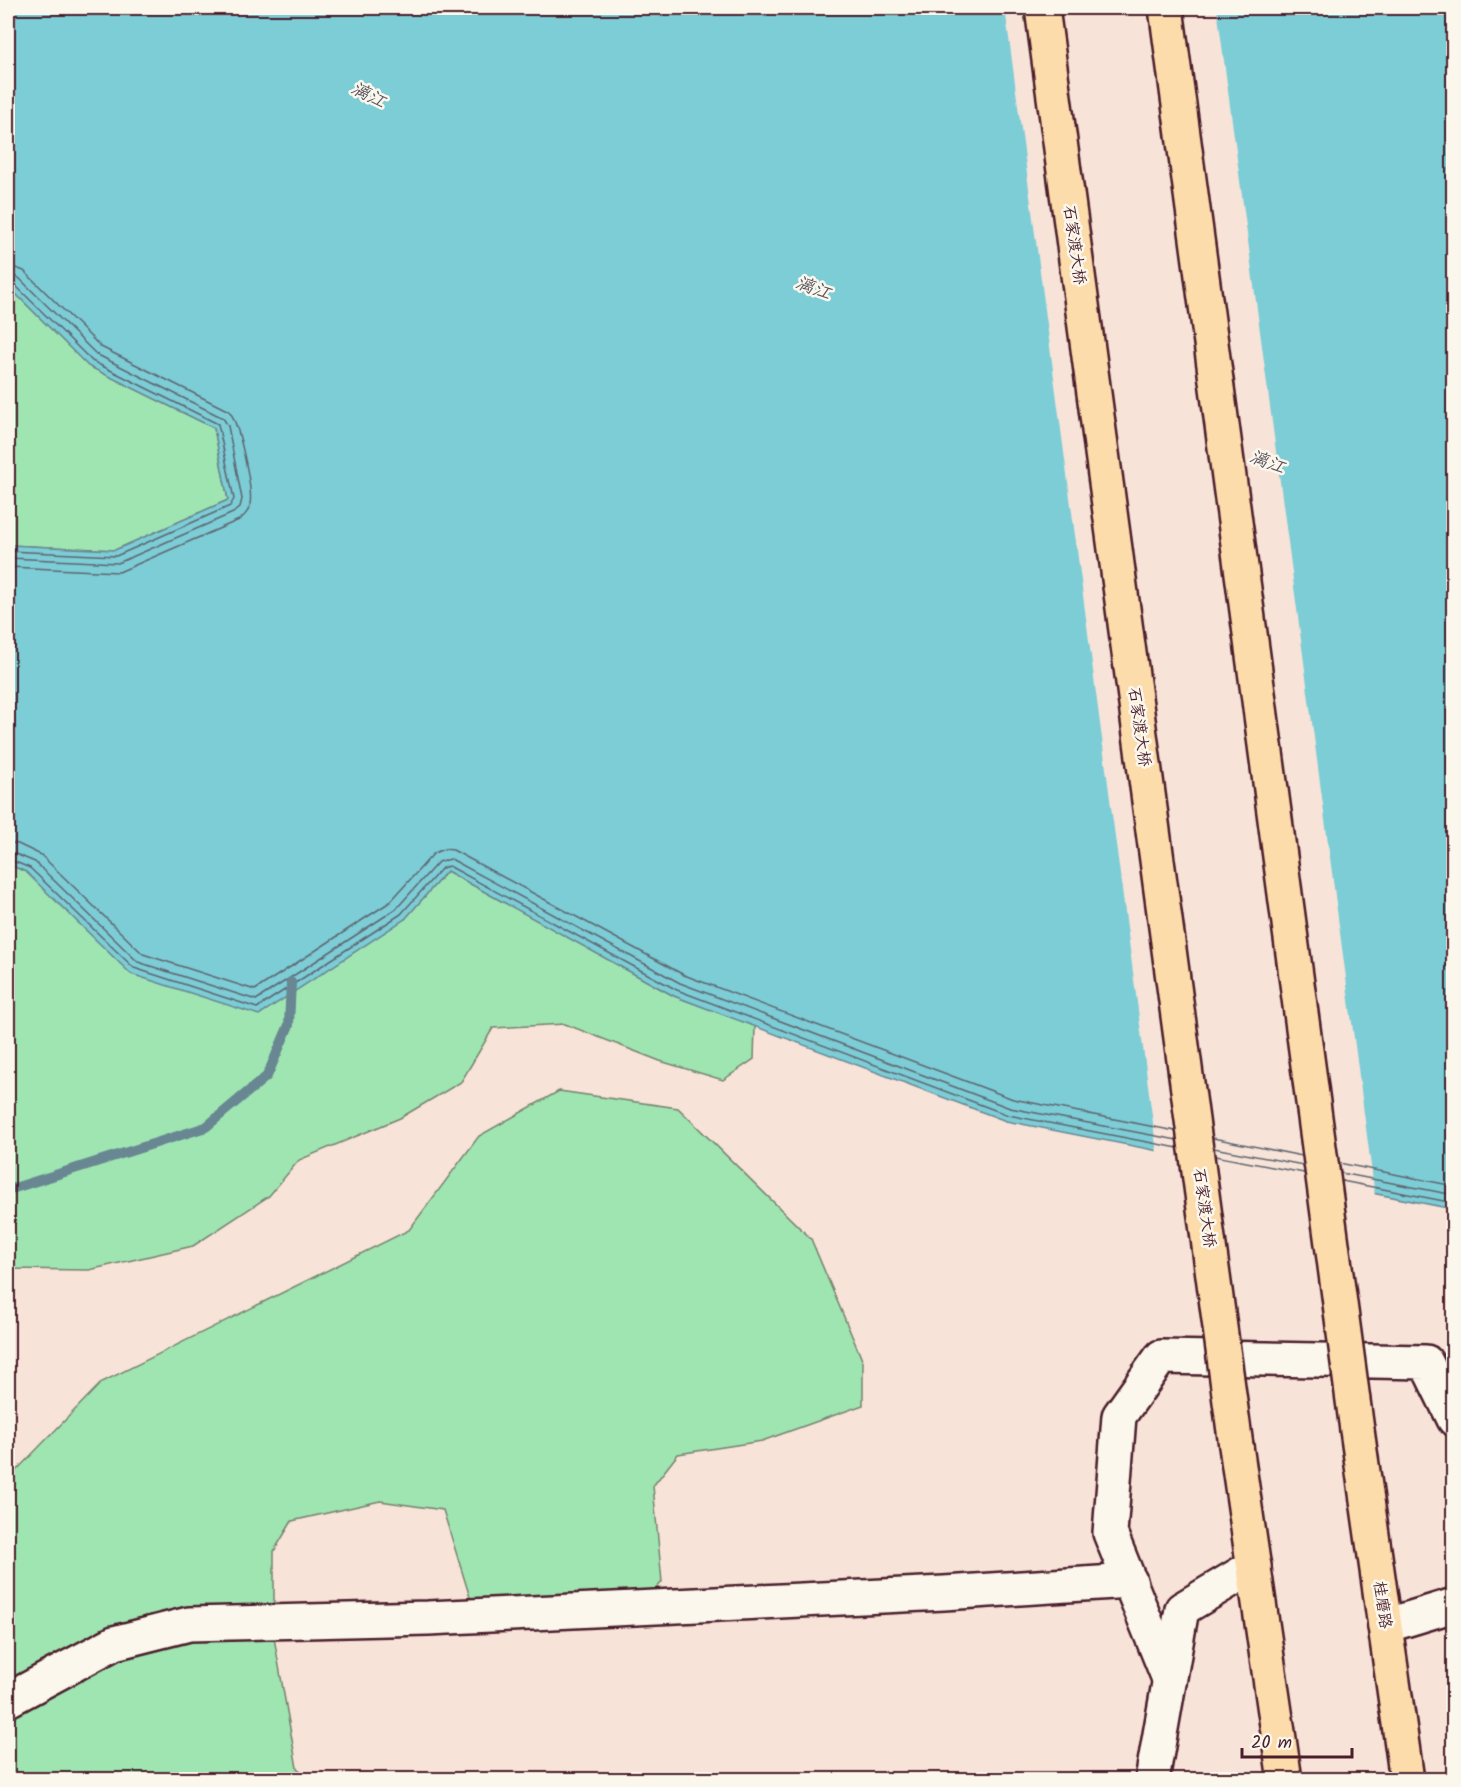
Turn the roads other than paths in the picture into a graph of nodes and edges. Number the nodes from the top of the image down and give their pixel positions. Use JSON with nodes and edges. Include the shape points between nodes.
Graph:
{"nodes":[{"id":1,"x":1042,"y":8,"type":"edge"},
{"id":2,"x":1166,"y":8,"type":"edge"},
{"id":3,"x":1454,"y":1419,"type":"edge"},
{"id":4,"x":1254,"y":1566,"type":"junction"},
{"id":5,"x":1130,"y":1581,"type":"junction"},
{"id":6,"x":1454,"y":1605,"type":"edge"},
{"id":7,"x":1385,"y":1626,"type":"junction"},
{"id":8,"x":1169,"y":1679,"type":"junction"},
{"id":9,"x":8,"y":1700,"type":"edge"},
{"id":10,"x":1152,"y":1779,"type":"edge"},
{"id":11,"x":1285,"y":1779,"type":"edge"},
{"id":12,"x":1407,"y":1779,"type":"edge"}],
"edges":[{"from":1,"to":4,"type":"main road","name":"石家渡大桥","bridge":true},
{"from":2,"to":7,"type":"main road","name":"桂磨路","bridge":true},
{"from":3,"to":5,"type":"street","via":[[1426,1362],[1161,1357],[1119,1416],[1110,1533]]},
{"from":4,"to":8,"type":"street","via":[[1182,1609]]},
{"from":4,"to":11,"type":"main road"},
{"from":5,"to":8,"type":"street"},
{"from":5,"to":9,"type":"street","via":[[428,1618],[189,1624],[114,1643]]},
{"from":6,"to":7,"type":"street"},
{"from":7,"to":12,"type":"main road","name":"桂磨路"},
{"from":8,"to":10,"type":"street"}]}
